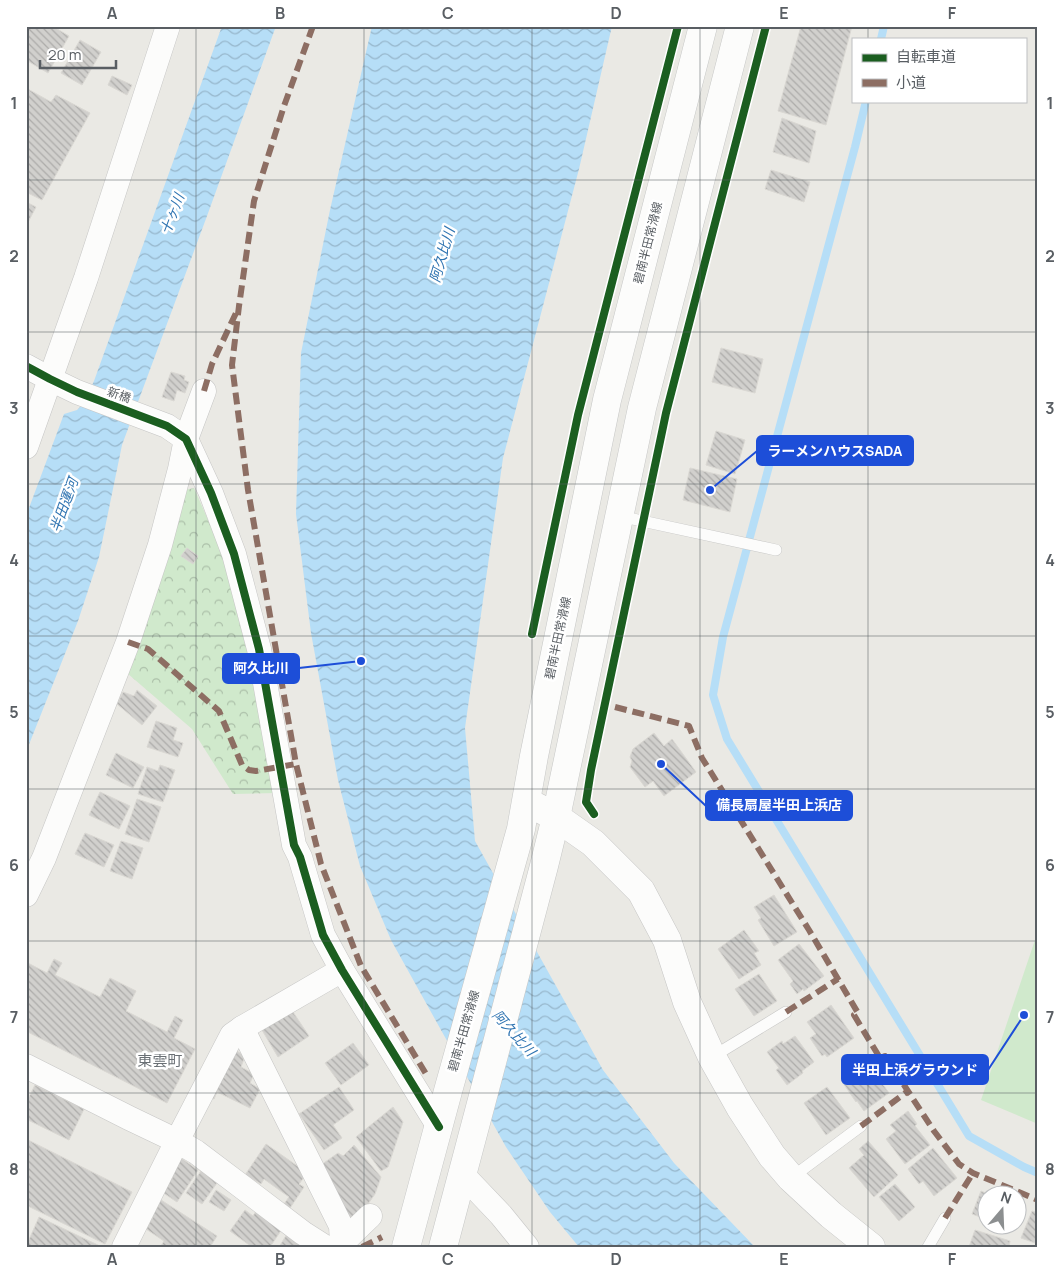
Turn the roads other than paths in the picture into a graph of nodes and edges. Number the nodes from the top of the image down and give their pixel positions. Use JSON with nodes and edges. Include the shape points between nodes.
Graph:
{"nodes":[{"id":1,"x":168,"y":26,"type":"edge"},
{"id":2,"x":703,"y":26,"type":"edge"},
{"id":3,"x":740,"y":26,"type":"edge"},
{"id":4,"x":26,"y":366,"type":"edge"},
{"id":5,"x":50,"y":379,"type":"junction"},
{"id":6,"x":204,"y":391,"type":"dead end"},
{"id":7,"x":186,"y":439,"type":"junction"},
{"id":8,"x":26,"y":447,"type":"edge"},
{"id":9,"x":619,"y":516,"type":"junction"},
{"id":10,"x":776,"y":550,"type":"dead end"},
{"id":11,"x":527,"y":802,"type":"junction"},
{"id":12,"x":556,"y":816,"type":"junction"},
{"id":13,"x":26,"y":895,"type":"edge"},
{"id":14,"x":342,"y":970,"type":"junction"},
{"id":15,"x":786,"y":1012,"type":"dead end"},
{"id":16,"x":242,"y":1028,"type":"junction"},
{"id":17,"x":712,"y":1057,"type":"junction"},
{"id":18,"x":26,"y":1066,"type":"edge"},
{"id":19,"x":861,"y":1126,"type":"dead end"},
{"id":20,"x":439,"y":1128,"type":"junction"},
{"id":21,"x":177,"y":1140,"type":"junction"},
{"id":22,"x":462,"y":1174,"type":"junction"},
{"id":23,"x":791,"y":1178,"type":"junction"},
{"id":24,"x":370,"y":1216,"type":"dead end"},
{"id":25,"x":946,"y":1218,"type":"dead end"},
{"id":26,"x":336,"y":1245,"type":"edge"},
{"id":27,"x":124,"y":1247,"type":"edge"},
{"id":28,"x":406,"y":1247,"type":"edge"},
{"id":29,"x":443,"y":1247,"type":"edge"},
{"id":30,"x":527,"y":1247,"type":"edge"},
{"id":31,"x":871,"y":1247,"type":"edge"},
{"id":32,"x":928,"y":1247,"type":"edge"}],
"edges":[{"from":1,"to":5,"type":"street"},
{"from":2,"to":11,"type":"main road","name":"碧南半田常滑線","via":[[607,400]]},
{"from":3,"to":9,"type":"main road","via":[[642,408]]},
{"from":4,"to":5,"type":"street","name":"新橋"},
{"from":5,"to":7,"type":"street","name":"新橋","via":[[154,420]]},
{"from":5,"to":8,"type":"street"},
{"from":6,"to":7,"type":"street"},
{"from":7,"to":13,"type":"street","via":[[160,545],[128,642],[44,858]]},
{"from":7,"to":14,"type":"street","via":[[234,554],[259,649],[294,844],[323,935]]},
{"from":9,"to":10,"type":"lane"},
{"from":9,"to":12,"type":"main road"},
{"from":11,"to":12,"type":"main road"},
{"from":11,"to":20,"type":"main road","name":"碧南半田常滑線"},
{"from":12,"to":17,"type":"main road","via":[[593,843],[641,891],[667,940],[687,1002]]},
{"from":12,"to":22,"type":"main road"},
{"from":14,"to":16,"type":"street"},
{"from":14,"to":20,"type":"street"},
{"from":15,"to":17,"type":"lane"},
{"from":16,"to":21,"type":"street","via":[[232,1036]]},
{"from":16,"to":26,"type":"street","via":[[341,1226]]},
{"from":17,"to":23,"type":"main road","via":[[740,1107]]},
{"from":18,"to":21,"type":"street"},
{"from":19,"to":23,"type":"lane"},
{"from":20,"to":28,"type":"main road","name":"碧南半田常滑線"},
{"from":21,"to":26,"type":"street","via":[[303,1233]]},
{"from":21,"to":27,"type":"street"},
{"from":22,"to":29,"type":"main road"},
{"from":22,"to":30,"type":"street"},
{"from":23,"to":31,"type":"main road"},
{"from":24,"to":26,"type":"street"},
{"from":25,"to":32,"type":"lane"}]}
